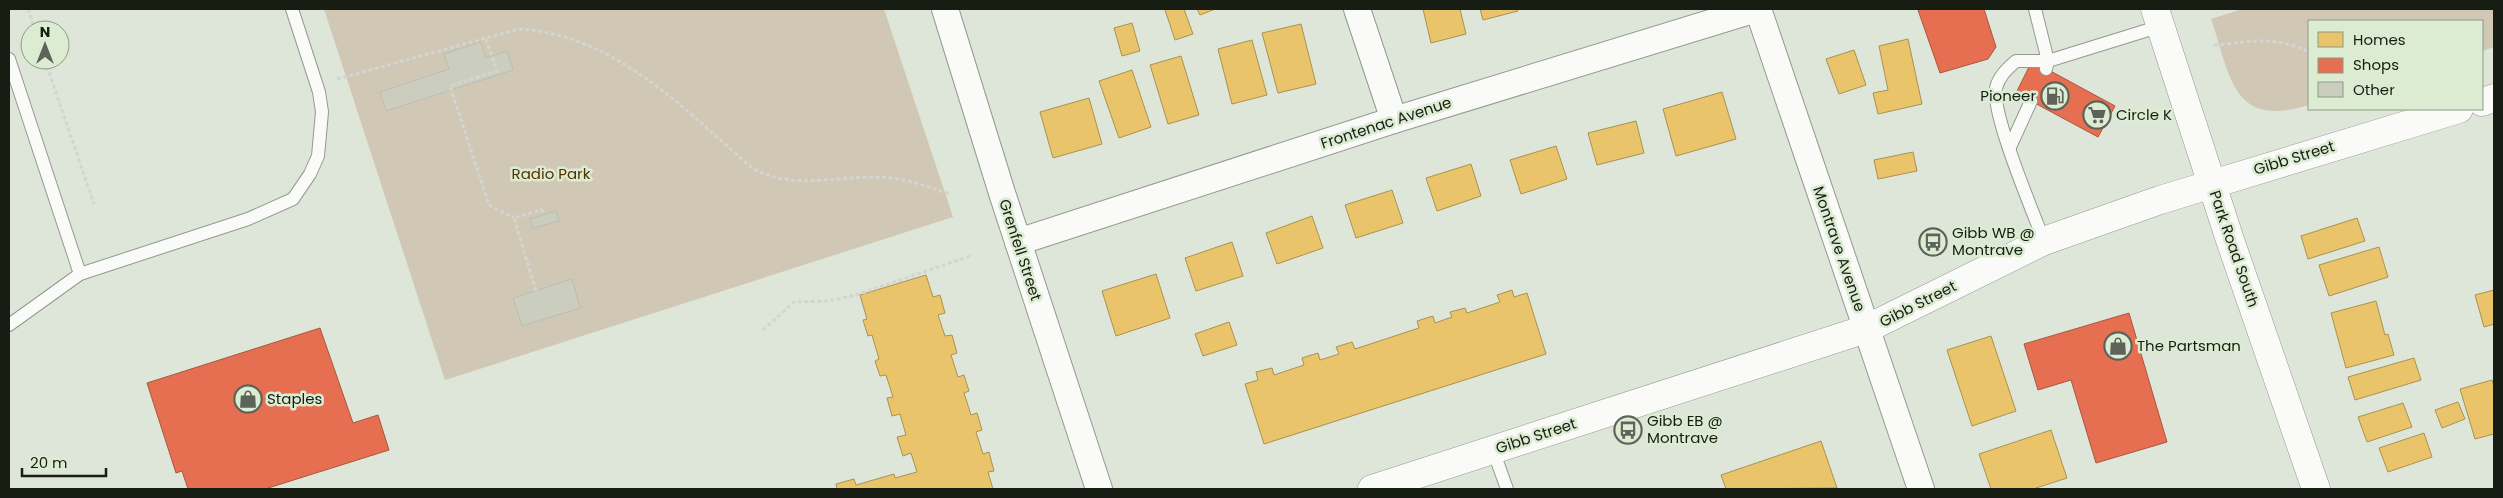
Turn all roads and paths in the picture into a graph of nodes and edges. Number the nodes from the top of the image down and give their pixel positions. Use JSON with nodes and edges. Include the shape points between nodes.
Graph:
{"nodes":[{"id":1,"x":292,"y":9,"type":"edge"},
{"id":2,"x":945,"y":9,"type":"edge"},
{"id":3,"x":1358,"y":9,"type":"edge"},
{"id":4,"x":1757,"y":9,"type":"edge"},
{"id":5,"x":2035,"y":9,"type":"edge"},
{"id":6,"x":2158,"y":18,"type":"edge"},
{"id":7,"x":486,"y":38,"type":"junction"},
{"id":8,"x":2214,"y":45,"type":"dead end"},
{"id":9,"x":2308,"y":52,"type":"edge"},
{"id":10,"x":9,"y":59,"type":"edge"},
{"id":11,"x":2047,"y":65,"type":"junction"},
{"id":12,"x":48,"y":70,"type":"edge"},
{"id":13,"x":337,"y":80,"type":"dead end"},
{"id":14,"x":2032,"y":101,"type":"dead end"},
{"id":15,"x":2456,"y":110,"type":"edge"},
{"id":16,"x":1394,"y":120,"type":"junction"},
{"id":17,"x":2010,"y":146,"type":"junction"},
{"id":18,"x":2212,"y":183,"type":"junction"},
{"id":19,"x":950,"y":194,"type":"dead end"},
{"id":20,"x":94,"y":204,"type":"dead end"},
{"id":21,"x":543,"y":215,"type":"dead end"},
{"id":22,"x":514,"y":218,"type":"junction"},
{"id":23,"x":1018,"y":242,"type":"junction"},
{"id":24,"x":2044,"y":242,"type":"junction"},
{"id":25,"x":973,"y":254,"type":"dead end"},
{"id":26,"x":80,"y":274,"type":"junction"},
{"id":27,"x":536,"y":291,"type":"dead end"},
{"id":28,"x":9,"y":325,"type":"edge"},
{"id":29,"x":762,"y":330,"type":"dead end"},
{"id":30,"x":1866,"y":330,"type":"junction"},
{"id":31,"x":1493,"y":450,"type":"junction"},
{"id":32,"x":1099,"y":489,"type":"edge"},
{"id":33,"x":1376,"y":489,"type":"edge"},
{"id":34,"x":1507,"y":489,"type":"edge"},
{"id":35,"x":1921,"y":489,"type":"edge"},
{"id":36,"x":2316,"y":489,"type":"edge"}],
"edges":[{"from":1,"to":26,"type":"lane","via":[[319,92],[322,112],[318,156],[301,190],[293,199],[248,219]]},
{"from":2,"to":23,"type":"street","name":"Grenfell Street"},
{"from":3,"to":16,"type":"street"},
{"from":4,"to":16,"type":"street","name":"Frontenac Avenue"},
{"from":4,"to":30,"type":"street","name":"Montrave Avenue"},
{"from":5,"to":11,"type":"lane"},
{"from":6,"to":11,"type":"lane"},
{"from":6,"to":18,"type":"main road","name":"Park Road South"},
{"from":7,"to":13,"type":"path"},
{"from":7,"to":19,"type":"path","via":[[519,29],[543,30],[607,53],[662,90],[753,169],[770,178],[795,181],[888,177],[910,180]]},
{"from":7,"to":22,"type":"path","via":[[496,71],[450,86],[489,205]]},
{"from":8,"to":9,"type":"path","via":[[2272,40]]},
{"from":10,"to":26,"type":"lane"},
{"from":11,"to":17,"type":"lane","via":[[2016,61],[2000,76],[1996,90],[1998,114]]},
{"from":12,"to":20,"type":"path"},
{"from":14,"to":17,"type":"lane"},
{"from":15,"to":18,"type":"main road","name":"Gibb Street"},
{"from":16,"to":23,"type":"street","name":"Frontenac Avenue"},
{"from":17,"to":24,"type":"lane"},
{"from":18,"to":24,"type":"main road","name":"Gibb Street"},
{"from":18,"to":36,"type":"main road","name":"Park Road South"},
{"from":21,"to":22,"type":"path","via":[[542,210]]},
{"from":22,"to":27,"type":"path"},
{"from":23,"to":32,"type":"street","name":"Grenfell Street"},
{"from":24,"to":30,"type":"main road","name":"Gibb Street"},
{"from":25,"to":29,"type":"path","via":[[856,295],[828,301],[794,302]]},
{"from":26,"to":28,"type":"lane"},
{"from":30,"to":31,"type":"main road","name":"Gibb Street"},
{"from":30,"to":35,"type":"street","name":"Montrave Avenue"},
{"from":31,"to":33,"type":"main road","name":"Gibb Street"},
{"from":31,"to":34,"type":"lane"}]}
